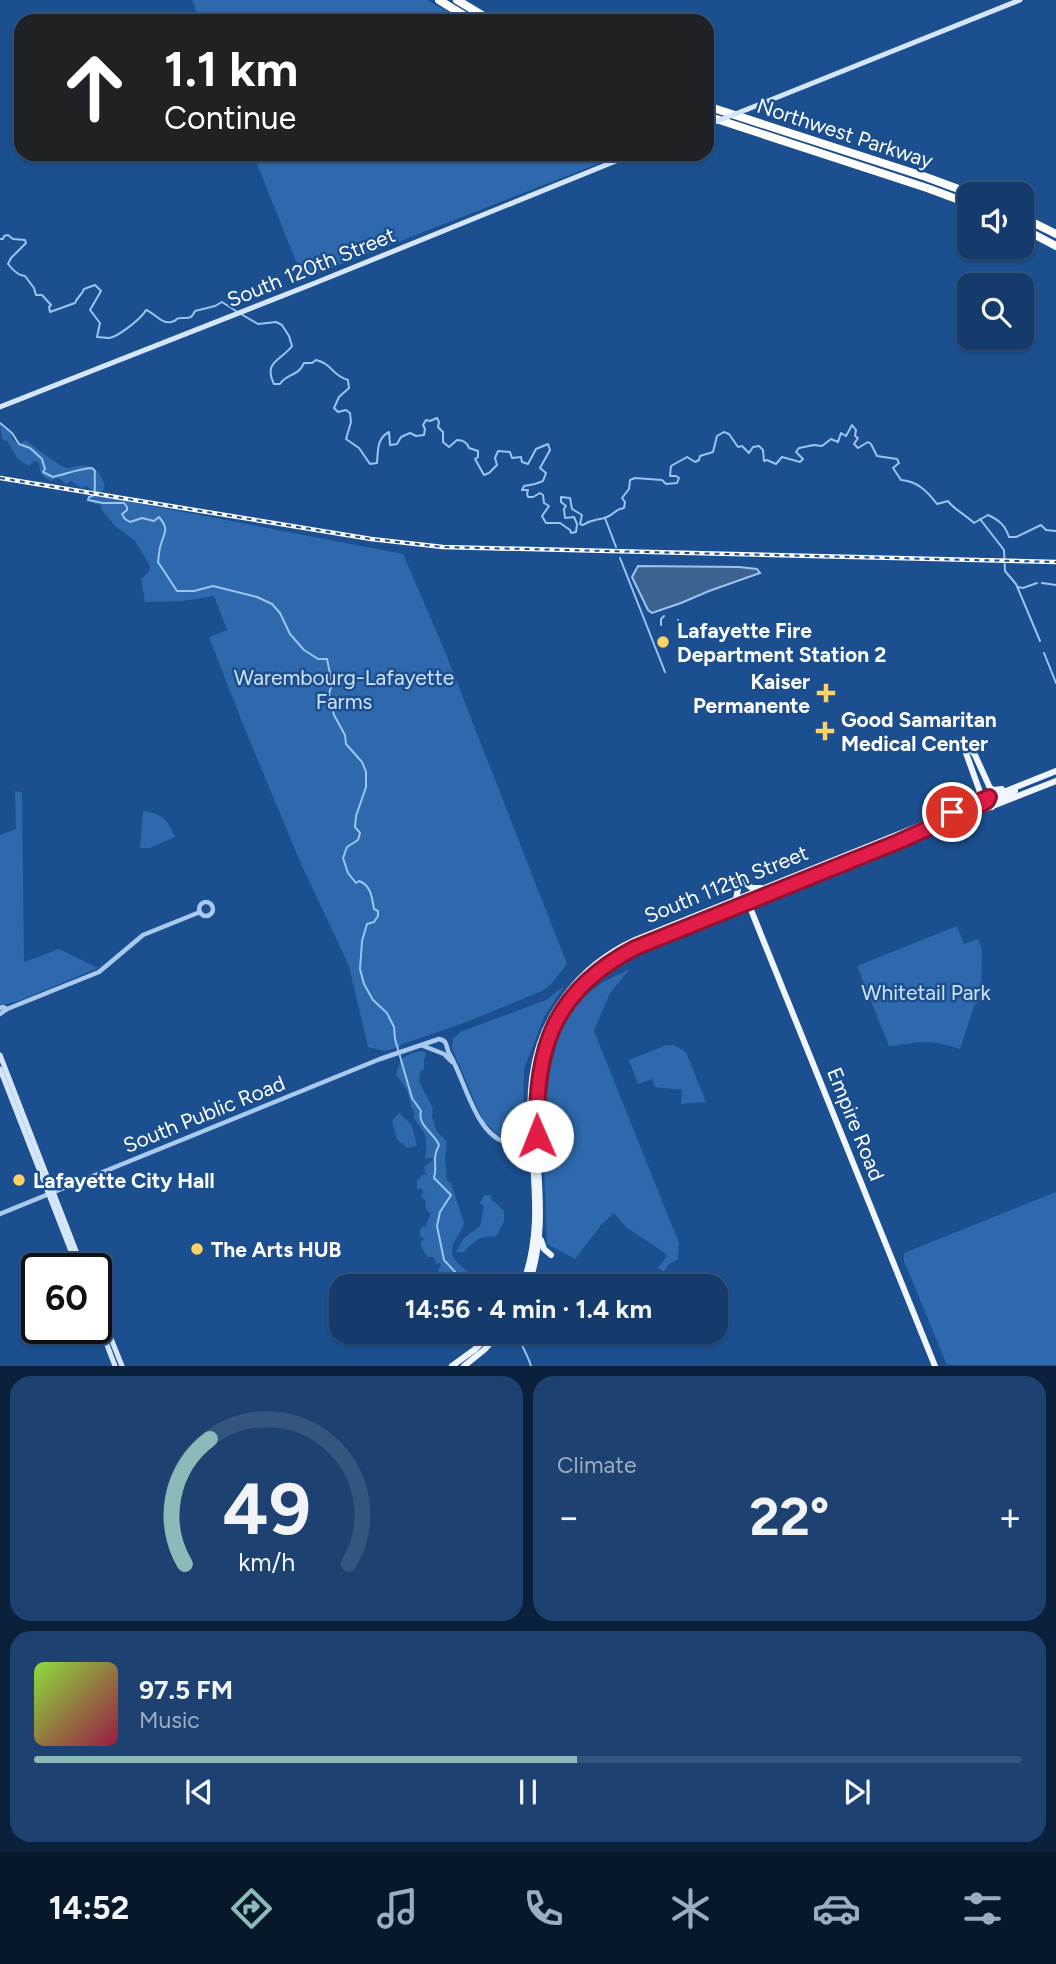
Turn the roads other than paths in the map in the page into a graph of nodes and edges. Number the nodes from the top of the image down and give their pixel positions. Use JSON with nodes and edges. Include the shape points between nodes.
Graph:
{"nodes":[{"id":1,"x":439,"y":0,"type":"edge"},
{"id":2,"x":457,"y":0,"type":"edge"},
{"id":3,"x":1020,"y":0,"type":"edge"},
{"id":4,"x":462,"y":14,"type":"edge"},
{"id":5,"x":480,"y":14,"type":"edge"},
{"id":6,"x":714,"y":108,"type":"edge"},
{"id":7,"x":714,"y":118,"type":"edge"},
{"id":8,"x":714,"y":122,"type":"edge"},
{"id":9,"x":616,"y":161,"type":"edge"},
{"id":10,"x":957,"y":188,"type":"edge"},
{"id":11,"x":957,"y":199,"type":"edge"},
{"id":12,"x":1034,"y":223,"type":"edge"},
{"id":13,"x":1034,"y":234,"type":"edge"},
{"id":14,"x":1056,"y":234,"type":"edge"},
{"id":15,"x":1056,"y":246,"type":"edge"},
{"id":16,"x":0,"y":407,"type":"edge"},
{"id":17,"x":1056,"y":771,"type":"edge"},
{"id":18,"x":1056,"y":781,"type":"edge"},
{"id":19,"x":989,"y":797,"type":"junction"},
{"id":20,"x":968,"y":806,"type":"junction"},
{"id":21,"x":992,"y":807,"type":"junction"},
{"id":22,"x":898,"y":842,"type":"junction"},
{"id":23,"x":763,"y":888,"type":"junction"},
{"id":24,"x":746,"y":895,"type":"junction"},
{"id":25,"x":761,"y":898,"type":"junction"},
{"id":26,"x":736,"y":899,"type":"junction"},
{"id":27,"x":749,"y":903,"type":"junction"},
{"id":28,"x":200,"y":912,"type":"dead end"},
{"id":29,"x":755,"y":919,"type":"junction"},
{"id":30,"x":0,"y":1008,"type":"edge"},
{"id":31,"x":7,"y":1009,"type":"junction"},
{"id":32,"x":0,"y":1014,"type":"edge"},
{"id":33,"x":435,"y":1041,"type":"junction"},
{"id":34,"x":420,"y":1045,"type":"junction"},
{"id":35,"x":447,"y":1048,"type":"junction"},
{"id":36,"x":433,"y":1049,"type":"junction"},
{"id":37,"x":442,"y":1054,"type":"junction"},
{"id":38,"x":0,"y":1055,"type":"edge"},
{"id":39,"x":0,"y":1069,"type":"edge"},
{"id":40,"x":459,"y":1071,"type":"junction"},
{"id":41,"x":529,"y":1105,"type":"junction"},
{"id":42,"x":536,"y":1117,"type":"junction"},
{"id":43,"x":534,"y":1141,"type":"junction"},
{"id":44,"x":511,"y":1143,"type":"junction"},
{"id":45,"x":533,"y":1167,"type":"junction"},
{"id":46,"x":539,"y":1175,"type":"junction"},
{"id":47,"x":51,"y":1194,"type":"junction"},
{"id":48,"x":0,"y":1214,"type":"edge"},
{"id":49,"x":540,"y":1238,"type":"junction"},
{"id":50,"x":72,"y":1253,"type":"edge"},
{"id":51,"x":76,"y":1253,"type":"edge"},
{"id":52,"x":535,"y":1266,"type":"junction"},
{"id":53,"x":527,"y":1274,"type":"edge"},
{"id":54,"x":532,"y":1274,"type":"edge"},
{"id":55,"x":112,"y":1341,"type":"edge"},
{"id":56,"x":107,"y":1344,"type":"edge"},
{"id":57,"x":482,"y":1344,"type":"edge"},
{"id":58,"x":485,"y":1344,"type":"edge"},
{"id":59,"x":116,"y":1366,"type":"edge"},
{"id":60,"x":122,"y":1366,"type":"edge"},
{"id":61,"x":452,"y":1366,"type":"edge"},
{"id":62,"x":464,"y":1366,"type":"edge"},
{"id":63,"x":935,"y":1366,"type":"edge"}],
"edges":[{"from":1,"to":4,"type":"highway"},
{"from":2,"to":5,"type":"highway"},
{"from":3,"to":8,"type":"main road","bridge":true},
{"from":6,"to":10,"type":"highway","name":"Northwest Parkway"},
{"from":7,"to":11,"type":"highway","name":"Northwest Parkway"},
{"from":9,"to":16,"type":"main road","name":"South 120th Street"},
{"from":12,"to":14,"type":"highway"},
{"from":13,"to":15,"type":"highway"},
{"from":17,"to":19,"type":"main road","name":"South 112th Street"},
{"from":17,"to":20,"type":"main road","via":[[995,790],[968,746],[966,753],[980,792]]},
{"from":17,"to":21,"type":"main road","via":[[996,800]]},
{"from":18,"to":21,"type":"main road","name":"South 112th Street"},
{"from":19,"to":20,"type":"main road","name":"South 112th Street"},
{"from":19,"to":22,"type":"main road"},
{"from":20,"to":23,"type":"main road","name":"South 112th Street"},
{"from":21,"to":22,"type":"main road","name":"South 112th Street"},
{"from":22,"to":25,"type":"main road","name":"South 112th Street"},
{"from":23,"to":24,"type":"main road","name":"South 112th Street"},
{"from":23,"to":26,"type":"main road","via":[[741,881]]},
{"from":24,"to":26,"type":"main road","name":"South 112th Street"},
{"from":24,"to":27,"type":"main road","name":"Empire Road"},
{"from":25,"to":27,"type":"main road","name":"South 112th Street"},
{"from":25,"to":29,"type":"main road"},
{"from":26,"to":41,"type":"main road","name":"South 112th Street","via":[[624,945],[586,972],[557,1007],[542,1036]]},
{"from":27,"to":29,"type":"main road","name":"Empire Road"},
{"from":27,"to":42,"type":"main road","name":"South 112th Street","via":[[635,948],[584,984],[546,1044]]},
{"from":28,"to":31,"type":"street","via":[[144,934],[102,970]]},
{"from":29,"to":63,"type":"main road","name":"Empire Road"},
{"from":30,"to":31,"type":"street"},
{"from":31,"to":32,"type":"street"},
{"from":33,"to":34,"type":"street","name":"South Public Road"},
{"from":33,"to":35,"type":"street","via":[[443,1039]]},
{"from":33,"to":36,"type":"street"},
{"from":34,"to":36,"type":"street"},
{"from":34,"to":47,"type":"street","name":"South Public Road"},
{"from":35,"to":37,"type":"street"},
{"from":35,"to":40,"type":"street"},
{"from":36,"to":37,"type":"street"},
{"from":37,"to":40,"type":"street"},
{"from":38,"to":47,"type":"main road"},
{"from":39,"to":47,"type":"main road"},
{"from":40,"to":44,"type":"street","via":[[484,1128]]},
{"from":41,"to":43,"type":"main road","name":"South 112th Street"},
{"from":41,"to":44,"type":"main road","via":[[527,1131]]},
{"from":42,"to":43,"type":"main road","name":"South 112th Street"},
{"from":42,"to":46,"type":"main road","via":[[544,1135],[556,1140],[541,1149]]},
{"from":43,"to":44,"type":"street"},
{"from":43,"to":45,"type":"main road"},
{"from":43,"to":46,"type":"main road"},
{"from":44,"to":45,"type":"main road","via":[[526,1149]]},
{"from":45,"to":53,"type":"main road","via":[[536,1230]]},
{"from":46,"to":49,"type":"main road"},
{"from":47,"to":48,"type":"street","name":"South Public Road"},
{"from":47,"to":50,"type":"main road"},
{"from":47,"to":51,"type":"main road"},
{"from":49,"to":52,"type":"main road"},
{"from":49,"to":52,"type":"main road","via":[[551,1255]]},
{"from":52,"to":54,"type":"main road"},
{"from":55,"to":60,"type":"main road"},
{"from":56,"to":59,"type":"main road"},
{"from":57,"to":61,"type":"main road"},
{"from":58,"to":62,"type":"main road"}]}
